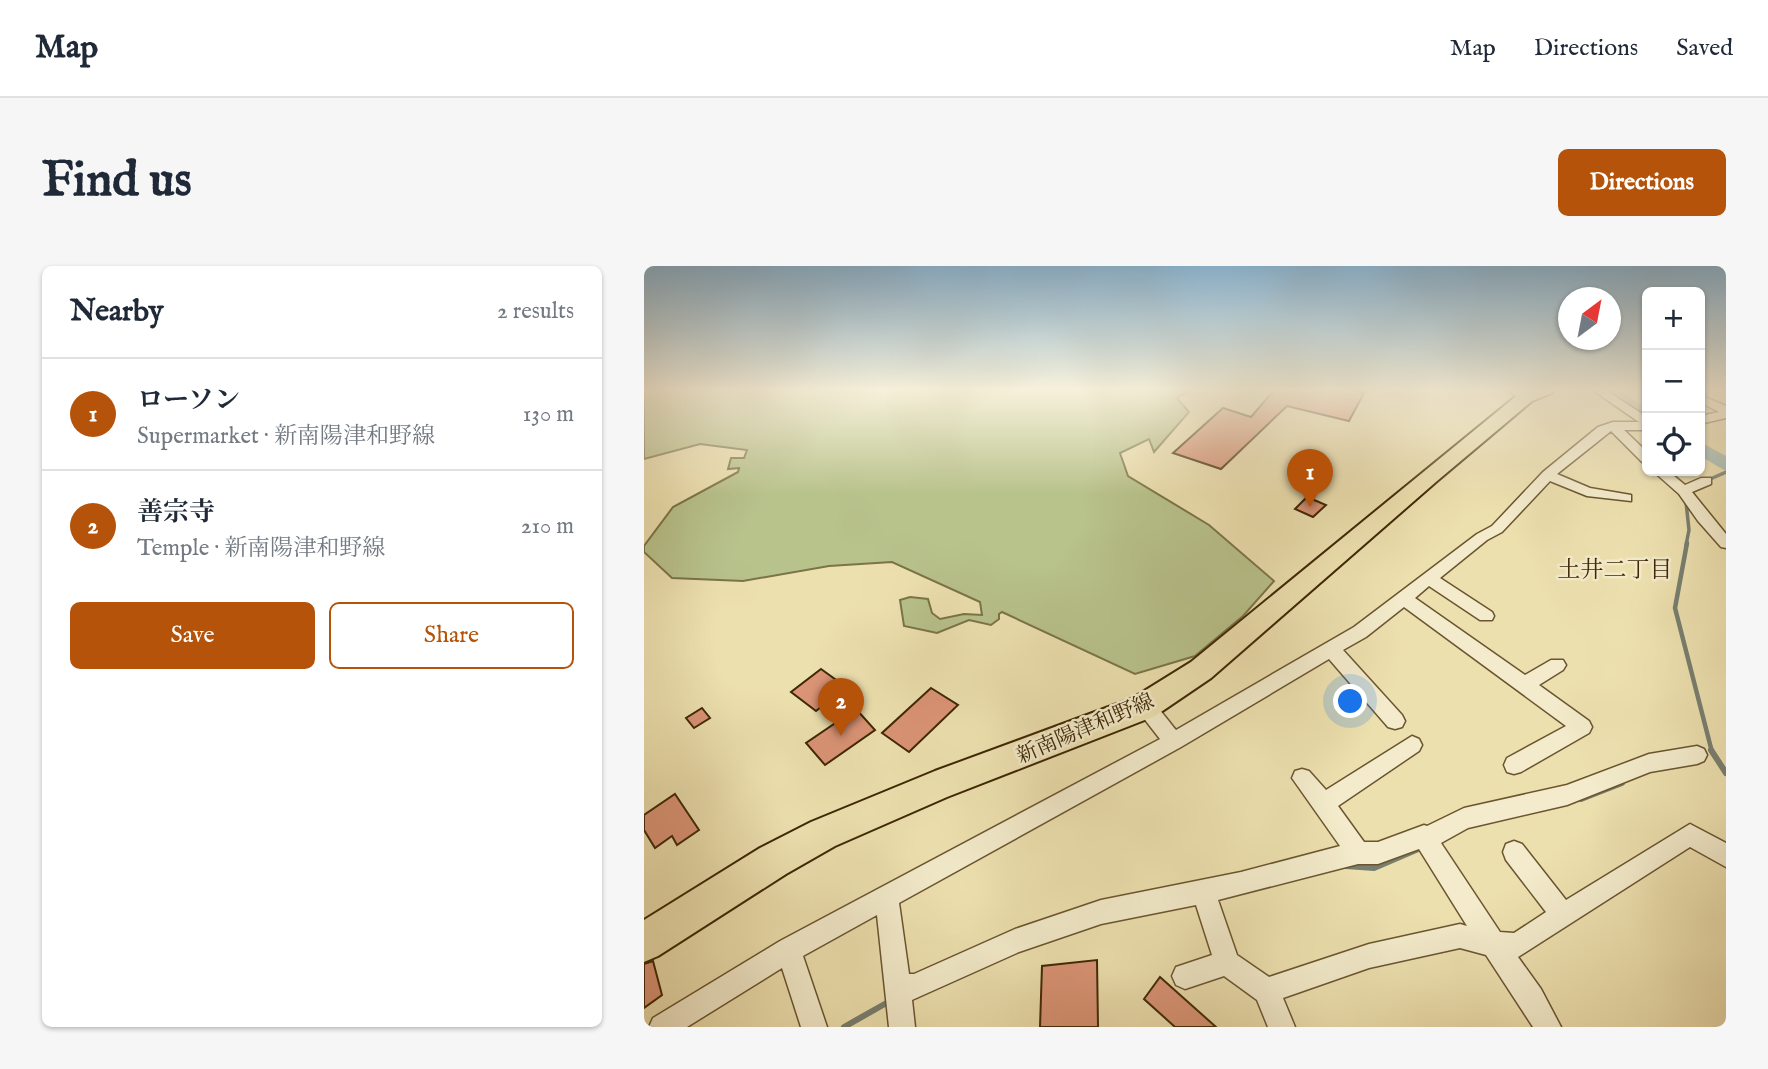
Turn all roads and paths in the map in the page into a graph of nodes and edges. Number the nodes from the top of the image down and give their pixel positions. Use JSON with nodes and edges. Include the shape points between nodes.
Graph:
{"nodes":[{"id":1,"x":1490,"y":425,"type":"edge"},
{"id":2,"x":1638,"y":425,"type":"edge"},
{"id":3,"x":1612,"y":426,"type":"junction"},
{"id":4,"x":1642,"y":454,"type":"edge"},
{"id":5,"x":1548,"y":475,"type":"junction"},
{"id":6,"x":1666,"y":476,"type":"edge"},
{"id":7,"x":1706,"y":481,"type":"dead end"},
{"id":8,"x":1684,"y":491,"type":"junction"},
{"id":9,"x":1626,"y":498,"type":"dead end"},
{"id":10,"x":1726,"y":543,"type":"edge"},
{"id":11,"x":1430,"y":579,"type":"junction"},
{"id":12,"x":1405,"y":599,"type":"junction"},
{"id":13,"x":1486,"y":616,"type":"dead end"},
{"id":14,"x":1331,"y":649,"type":"junction"},
{"id":15,"x":1557,"y":665,"type":"dead end"},
{"id":16,"x":1524,"y":685,"type":"junction"},
{"id":17,"x":1144,"y":707,"type":"junction"},
{"id":18,"x":1393,"y":712,"type":"dead end"},
{"id":19,"x":1174,"y":741,"type":"junction"},
{"id":20,"x":1412,"y":745,"type":"dead end"},
{"id":21,"x":1697,"y":755,"type":"dead end"},
{"id":22,"x":1514,"y":765,"type":"dead end"},
{"id":23,"x":1302,"y":778,"type":"dead end"},
{"id":24,"x":1324,"y":803,"type":"junction"},
{"id":25,"x":1426,"y":839,"type":"junction"},
{"id":26,"x":1514,"y":852,"type":"dead end"},
{"id":27,"x":1358,"y":853,"type":"junction"},
{"id":28,"x":1726,"y":856,"type":"edge"},
{"id":29,"x":1204,"y":892,"type":"junction"},
{"id":30,"x":887,"y":897,"type":"junction"},
{"id":31,"x":1564,"y":916,"type":"junction"},
{"id":32,"x":644,"y":942,"type":"edge"},
{"id":33,"x":1493,"y":944,"type":"junction"},
{"id":34,"x":789,"y":950,"type":"junction"},
{"id":35,"x":1227,"y":963,"type":"junction"},
{"id":36,"x":1185,"y":976,"type":"dead end"},
{"id":37,"x":896,"y":987,"type":"junction"},
{"id":38,"x":1266,"y":990,"type":"junction"},
{"id":39,"x":662,"y":1027,"type":"edge"},
{"id":40,"x":814,"y":1027,"type":"edge"},
{"id":41,"x":902,"y":1027,"type":"edge"},
{"id":42,"x":1282,"y":1027,"type":"edge"},
{"id":43,"x":1548,"y":1027,"type":"edge"}],
"edges":[{"from":1,"to":17,"type":"main road","name":"新南陽津和野線","via":[[1252,629]]},
{"from":2,"to":3,"type":"street"},
{"from":3,"to":4,"type":"street"},
{"from":3,"to":5,"type":"street","via":[[1590,438]]},
{"from":5,"to":9,"type":"street","via":[[1587,492]]},
{"from":5,"to":11,"type":"street","via":[[1497,529]]},
{"from":6,"to":8,"type":"street"},
{"from":7,"to":8,"type":"street"},
{"from":8,"to":10,"type":"street"},
{"from":11,"to":12,"type":"street"},
{"from":11,"to":13,"type":"street"},
{"from":12,"to":14,"type":"street"},
{"from":12,"to":16,"type":"street"},
{"from":14,"to":18,"type":"street"},
{"from":14,"to":19,"type":"street"},
{"from":15,"to":16,"type":"street"},
{"from":16,"to":22,"type":"street","via":[[1582,727]]},
{"from":17,"to":19,"type":"street"},
{"from":17,"to":32,"type":"main road","name":"新南陽津和野線","via":[[935,786],[824,834]]},
{"from":19,"to":30,"type":"street"},
{"from":20,"to":24,"type":"street"},
{"from":21,"to":25,"type":"street","via":[[1649,763],[1567,795],[1464,818]]},
{"from":23,"to":24,"type":"street"},
{"from":24,"to":27,"type":"street"},
{"from":25,"to":27,"type":"street","via":[[1378,853]]},
{"from":25,"to":33,"type":"street"},
{"from":26,"to":31,"type":"street"},
{"from":27,"to":29,"type":"street"},
{"from":28,"to":31,"type":"street","via":[[1690,835]]},
{"from":29,"to":35,"type":"street"},
{"from":29,"to":37,"type":"street","via":[[1101,912],[1015,941],[915,987]]},
{"from":30,"to":34,"type":"street"},
{"from":30,"to":37,"type":"street"},
{"from":31,"to":33,"type":"street","via":[[1517,945]]},
{"from":33,"to":38,"type":"street","via":[[1460,936],[1369,956]]},
{"from":33,"to":43,"type":"street"},
{"from":34,"to":39,"type":"street"},
{"from":34,"to":40,"type":"street"},
{"from":35,"to":36,"type":"street"},
{"from":35,"to":38,"type":"street"},
{"from":37,"to":41,"type":"street"},
{"from":38,"to":42,"type":"street"}]}
